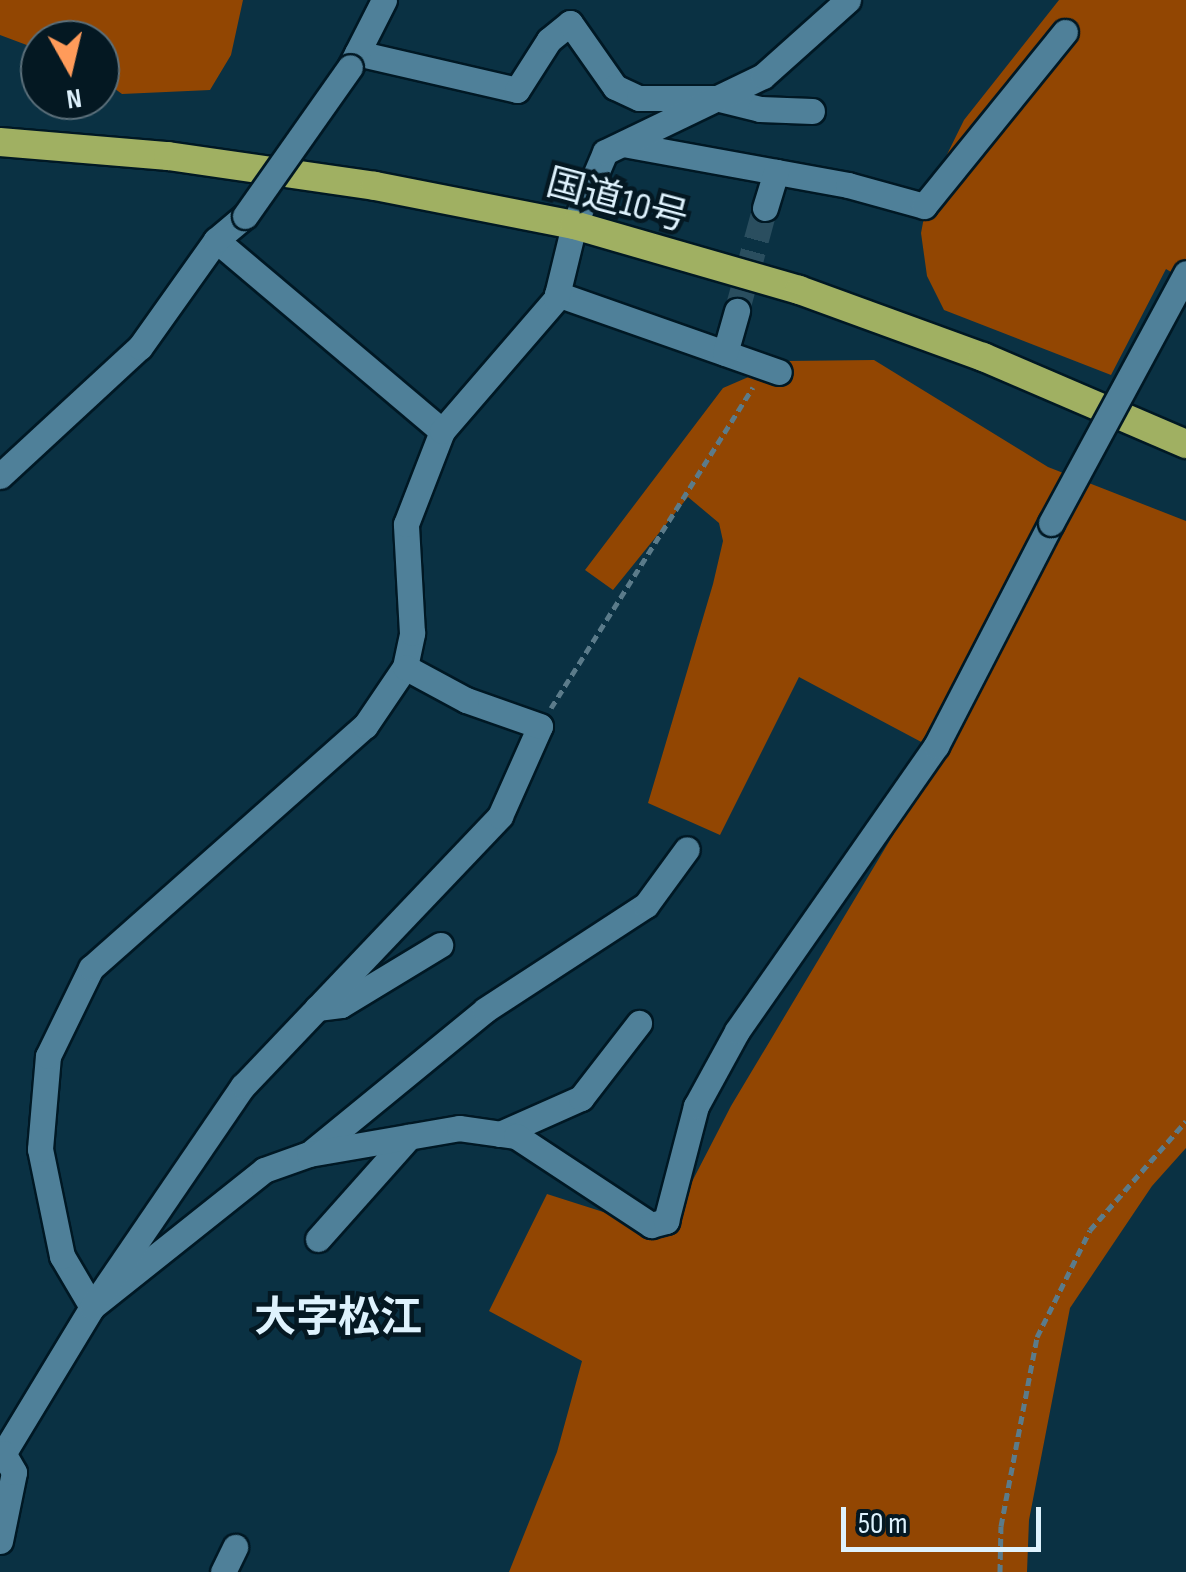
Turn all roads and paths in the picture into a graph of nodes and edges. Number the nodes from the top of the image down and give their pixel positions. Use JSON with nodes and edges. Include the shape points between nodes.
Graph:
{"nodes":[{"id":1,"x":384,"y":0,"type":"edge"},
{"id":2,"x":848,"y":0,"type":"edge"},
{"id":3,"x":1065,"y":32,"type":"dead end"},
{"id":4,"x":354,"y":60,"type":"junction"},
{"id":5,"x":716,"y":98,"type":"junction"},
{"id":6,"x":812,"y":111,"type":"dead end"},
{"id":7,"x":0,"y":142,"type":"edge"},
{"id":8,"x":623,"y":144,"type":"junction"},
{"id":9,"x":776,"y":172,"type":"junction"},
{"id":10,"x":765,"y":208,"type":"tunnel mouth"},
{"id":11,"x":574,"y":225,"type":"junction"},
{"id":12,"x":216,"y":240,"type":"junction"},
{"id":13,"x":1186,"y":273,"type":"edge"},
{"id":14,"x":557,"y":294,"type":"junction"},
{"id":15,"x":737,"y":311,"type":"tunnel mouth"},
{"id":16,"x":725,"y":354,"type":"junction"},
{"id":17,"x":772,"y":370,"type":"joint"},
{"id":18,"x":442,"y":432,"type":"junction"},
{"id":19,"x":1186,"y":444,"type":"edge"},
{"id":20,"x":0,"y":476,"type":"edge"},
{"id":21,"x":405,"y":667,"type":"junction"},
{"id":22,"x":540,"y":726,"type":"junction"},
{"id":23,"x":687,"y":849,"type":"dead end"},
{"id":24,"x":440,"y":945,"type":"dead end"},
{"id":25,"x":317,"y":1008,"type":"junction"},
{"id":26,"x":639,"y":1022,"type":"dead end"},
{"id":27,"x":1186,"y":1121,"type":"edge"},
{"id":28,"x":500,"y":1134,"type":"junction"},
{"id":29,"x":409,"y":1137,"type":"junction"},
{"id":30,"x":310,"y":1154,"type":"junction"},
{"id":31,"x":318,"y":1239,"type":"dead end"},
{"id":32,"x":92,"y":1307,"type":"junction"},
{"id":33,"x":1,"y":1456,"type":"edge"},
{"id":34,"x":0,"y":1541,"type":"edge"},
{"id":35,"x":235,"y":1547,"type":"dead end"},
{"id":36,"x":223,"y":1572,"type":"edge"},
{"id":37,"x":1000,"y":1572,"type":"edge"}],
"edges":[{"from":1,"to":4,"type":"street"},
{"from":2,"to":5,"type":"street","via":[[763,76]]},
{"from":3,"to":9,"type":"street","via":[[924,206]]},
{"from":4,"to":5,"type":"street","via":[[517,90],[549,40],[570,23],[616,87],[639,98]]},
{"from":4,"to":12,"type":"street","bridge":true,"via":[[244,216]]},
{"from":5,"to":6,"type":"street","via":[[760,110]]},
{"from":5,"to":8,"type":"street"},
{"from":7,"to":11,"type":"highway","name":"国道10号","via":[[356,183]]},
{"from":8,"to":9,"type":"street"},
{"from":8,"to":11,"type":"street","via":[[605,152]]},
{"from":9,"to":10,"type":"street"},
{"from":11,"to":14,"type":"street"},
{"from":11,"to":19,"type":"highway","name":"国道10号","via":[[817,296],[983,357]]},
{"from":12,"to":18,"type":"street"},
{"from":12,"to":20,"type":"street","via":[[140,347]]},
{"from":13,"to":28,"type":"street","bridge":true,"via":[[936,746],[737,1031],[696,1106],[666,1220],[651,1225],[549,1154]]},
{"from":14,"to":16,"type":"street"},
{"from":14,"to":18,"type":"street"},
{"from":15,"to":16,"type":"street"},
{"from":16,"to":17,"type":"street"},
{"from":17,"to":22,"type":"path"},
{"from":18,"to":21,"type":"street","via":[[406,524],[412,633]]},
{"from":21,"to":22,"type":"street","via":[[466,700]]},
{"from":21,"to":32,"type":"street","via":[[365,726],[120,940],[91,968],[68,1009],[48,1056],[40,1149],[62,1256]]},
{"from":22,"to":25,"type":"street","via":[[500,816]]},
{"from":23,"to":30,"type":"street","via":[[646,906],[485,1010]]},
{"from":24,"to":25,"type":"street","via":[[341,1005]]},
{"from":25,"to":32,"type":"street","via":[[242,1086]]},
{"from":26,"to":28,"type":"street","via":[[581,1098]]},
{"from":27,"to":37,"type":"path","via":[[1090,1230],[1037,1337],[1002,1526]]},
{"from":28,"to":29,"type":"street","via":[[459,1128]]},
{"from":29,"to":30,"type":"street"},
{"from":29,"to":31,"type":"street"},
{"from":30,"to":32,"type":"street","via":[[264,1170]]},
{"from":32,"to":33,"type":"street"},
{"from":33,"to":34,"type":"street","via":[[14,1472]]},
{"from":35,"to":36,"type":"street"}]}
